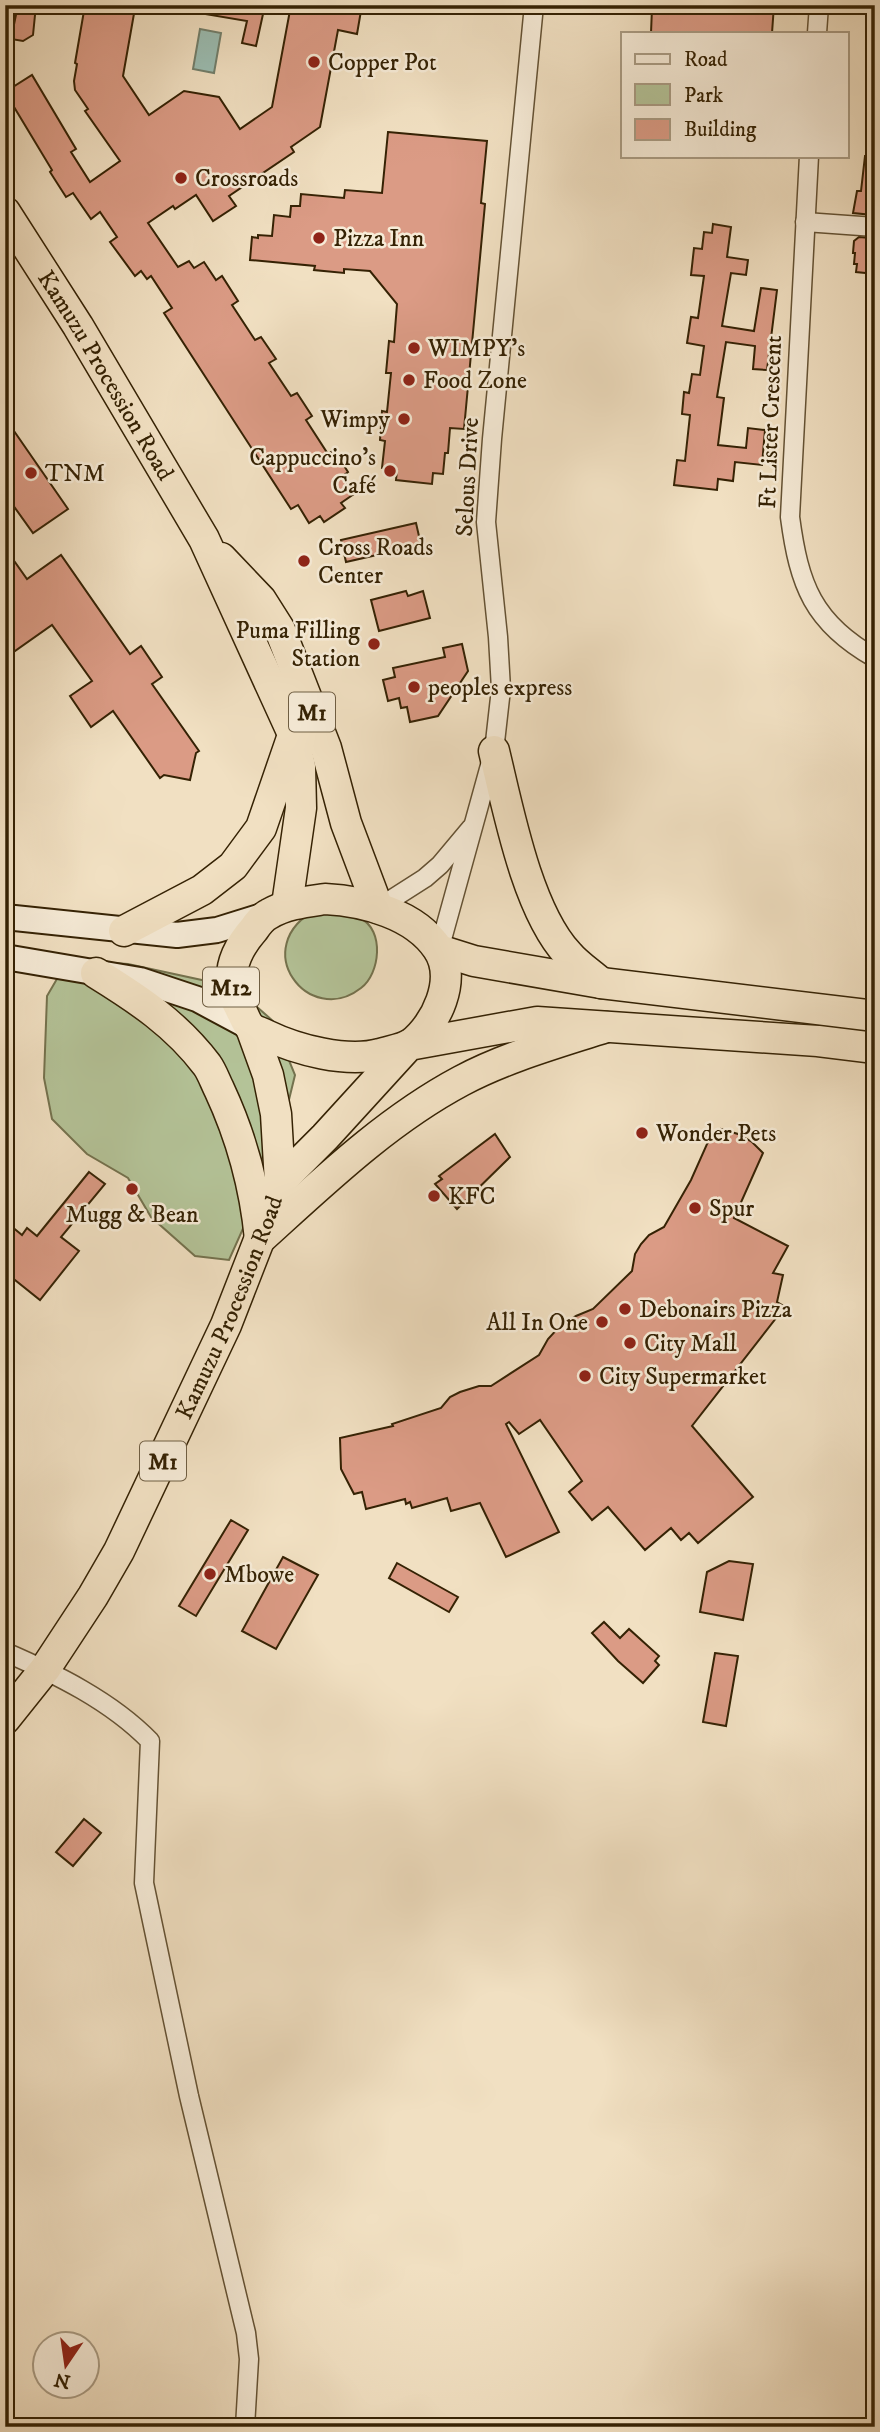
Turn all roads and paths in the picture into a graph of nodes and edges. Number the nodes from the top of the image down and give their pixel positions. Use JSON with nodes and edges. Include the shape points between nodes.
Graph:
{"nodes":[{"id":1,"x":534,"y":5,"type":"edge"},
{"id":2,"x":819,"y":5,"type":"edge"},
{"id":3,"x":817,"y":32,"type":"edge"},
{"id":4,"x":809,"y":158,"type":"edge"},
{"id":5,"x":5,"y":212,"type":"edge"},
{"id":6,"x":805,"y":222,"type":"junction"},
{"id":7,"x":875,"y":227,"type":"edge"},
{"id":8,"x":204,"y":540,"type":"junction"},
{"id":9,"x":875,"y":658,"type":"edge"},
{"id":10,"x":293,"y":734,"type":"junction"},
{"id":11,"x":494,"y":751,"type":"junction"},
{"id":12,"x":475,"y":823,"type":"junction"},
{"id":13,"x":378,"y":908,"type":"junction"},
{"id":14,"x":276,"y":910,"type":"junction"},
{"id":15,"x":5,"y":917,"type":"edge"},
{"id":16,"x":124,"y":931,"type":"junction"},
{"id":17,"x":439,"y":950,"type":"junction"},
{"id":18,"x":5,"y":957,"type":"edge"},
{"id":19,"x":96,"y":973,"type":"junction"},
{"id":20,"x":601,"y":983,"type":"junction"},
{"id":21,"x":875,"y":1016,"type":"edge"},
{"id":22,"x":606,"y":1027,"type":"junction"},
{"id":23,"x":251,"y":1028,"type":"junction"},
{"id":24,"x":409,"y":1045,"type":"junction"},
{"id":25,"x":875,"y":1048,"type":"edge"},
{"id":26,"x":280,"y":1181,"type":"junction"},
{"id":27,"x":260,"y":1238,"type":"junction"},
{"id":28,"x":5,"y":1652,"type":"edge"},
{"id":29,"x":45,"y":1669,"type":"junction"},
{"id":30,"x":5,"y":1719,"type":"edge"},
{"id":31,"x":245,"y":2427,"type":"edge"}],
"edges":[{"from":1,"to":11,"type":"street","name":"Selous Drive","via":[[486,522],[501,690]]},
{"from":2,"to":3,"type":"street"},
{"from":4,"to":6,"type":"street","name":"Ft Lister Crescent"},
{"from":5,"to":8,"type":"highway","name":"Kamuzu Procession Road","number":"M1"},
{"from":6,"to":7,"type":"street"},
{"from":6,"to":9,"type":"street","name":"Ft Lister Crescent","via":[[790,517],[794,545],[802,580],[818,610],[839,634]]},
{"from":8,"to":10,"type":"highway","number":"M1"},
{"from":8,"to":13,"type":"highway","number":"M1","via":[[261,600],[280,630],[326,748],[345,823]]},
{"from":10,"to":14,"type":"highway","number":"M1","via":[[300,766],[301,808]]},
{"from":10,"to":16,"type":"highway","via":[[261,828],[233,866],[202,890]]},
{"from":11,"to":12,"type":"street","name":"Selous Drive"},
{"from":11,"to":20,"type":"highway","via":[[516,838],[546,921],[567,954]]},
{"from":12,"to":13,"type":"street","name":"Selous Drive","via":[[440,865]]},
{"from":12,"to":17,"type":"street","name":"Selous Drive"},
{"from":13,"to":14,"type":"highway","via":[[337,900]]},
{"from":13,"to":17,"type":"highway","via":[[417,929]]},
{"from":14,"to":16,"type":"main road","via":[[217,930],[177,935]]},
{"from":14,"to":23,"type":"highway","number":"M12","via":[[242,942],[232,964],[235,1000]]},
{"from":15,"to":16,"type":"main road"},
{"from":17,"to":20,"type":"highway","via":[[474,961]]},
{"from":17,"to":24,"type":"highway","number":"M12","via":[[445,971],[443,996],[433,1021]]},
{"from":18,"to":19,"type":"main road"},
{"from":19,"to":23,"type":"main road","via":[[172,989]]},
{"from":19,"to":27,"type":"highway","via":[[149,1006],[209,1067],[252,1182]]},
{"from":20,"to":21,"type":"highway"},
{"from":22,"to":24,"type":"highway","number":"M12","via":[[537,1022]]},
{"from":22,"to":25,"type":"highway","number":"M12"},
{"from":22,"to":27,"type":"highway","via":[[518,1056],[429,1100],[348,1160]]},
{"from":23,"to":24,"type":"highway","number":"M12","via":[[304,1051],[340,1055],[376,1055]]},
{"from":23,"to":26,"type":"highway","number":"M1","via":[[276,1114]]},
{"from":24,"to":26,"type":"highway","number":"M1"},
{"from":26,"to":27,"type":"highway","name":"Kamuzu Procession Road","number":"M1"},
{"from":27,"to":29,"type":"highway","name":"Kamuzu Procession Road","number":"M1","via":[[220,1338],[120,1551]]},
{"from":28,"to":29,"type":"street"},
{"from":29,"to":30,"type":"highway","name":"Kamuzu Procession Road","number":"M1"},
{"from":29,"to":31,"type":"street","via":[[130,1720],[150,1741],[144,1883],[246,2333]]}]}
